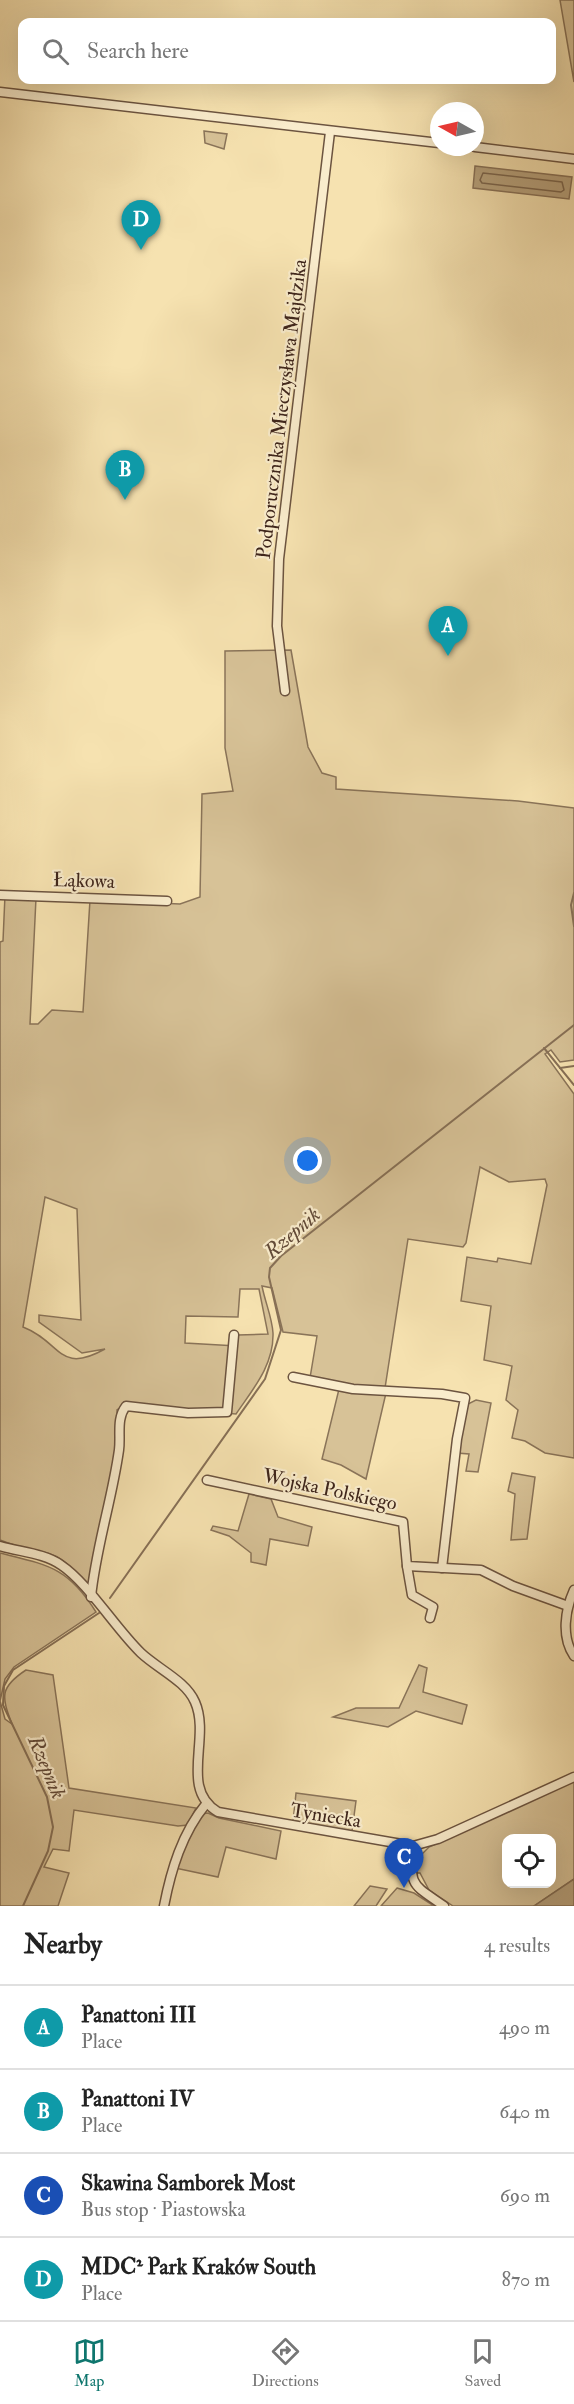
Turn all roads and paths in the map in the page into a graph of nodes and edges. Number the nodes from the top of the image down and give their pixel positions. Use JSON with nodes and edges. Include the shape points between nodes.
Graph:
{"nodes":[{"id":1,"x":0,"y":92,"type":"edge"},
{"id":2,"x":330,"y":132,"type":"junction"},
{"id":3,"x":430,"y":142,"type":"edge"},
{"id":4,"x":484,"y":148,"type":"edge"},
{"id":5,"x":573,"y":158,"type":"edge"},
{"id":6,"x":285,"y":690,"type":"dead end"},
{"id":7,"x":0,"y":895,"type":"edge"},
{"id":8,"x":167,"y":901,"type":"dead end"},
{"id":9,"x":234,"y":1335,"type":"dead end"},
{"id":10,"x":293,"y":1377,"type":"dead end"},
{"id":11,"x":207,"y":1480,"type":"dead end"},
{"id":12,"x":0,"y":1546,"type":"edge"},
{"id":13,"x":407,"y":1566,"type":"junction"},
{"id":14,"x":442,"y":1568,"type":"junction"},
{"id":15,"x":574,"y":1590,"type":"edge"},
{"id":16,"x":91,"y":1597,"type":"junction"},
{"id":17,"x":568,"y":1606,"type":"junction"},
{"id":18,"x":430,"y":1618,"type":"dead end"},
{"id":19,"x":574,"y":1656,"type":"edge"},
{"id":20,"x":574,"y":1777,"type":"edge"},
{"id":21,"x":206,"y":1804,"type":"junction"},
{"id":22,"x":413,"y":1846,"type":"junction"},
{"id":23,"x":411,"y":1873,"type":"junction"},
{"id":24,"x":400,"y":1878,"type":"dead end"},
{"id":25,"x":164,"y":1906,"type":"edge"},
{"id":26,"x":444,"y":1906,"type":"edge"}],
"edges":[{"from":1,"to":2,"type":"street"},
{"from":2,"to":3,"type":"street"},
{"from":2,"to":6,"type":"street","name":"Podporucznika Mieczysława Majdzika","via":[[279,559],[277,626]]},
{"from":4,"to":5,"type":"street"},
{"from":7,"to":8,"type":"street","name":"Łąkowa"},
{"from":9,"to":16,"type":"street","via":[[227,1412],[188,1413],[126,1406],[120,1414],[119,1449],[94,1565]]},
{"from":10,"to":14,"type":"street","via":[[353,1389],[465,1398]]},
{"from":11,"to":13,"type":"street","name":"Wojska Polskiego","via":[[403,1522]]},
{"from":12,"to":16,"type":"street","via":[[61,1565]]},
{"from":13,"to":14,"type":"street"},
{"from":13,"to":18,"type":"street","name":"Wojska Polskiego","via":[[412,1594],[433,1607]]},
{"from":14,"to":17,"type":"street","via":[[481,1570]]},
{"from":15,"to":17,"type":"street"},
{"from":16,"to":21,"type":"street","via":[[142,1654],[193,1697],[200,1724],[198,1789]]},
{"from":17,"to":19,"type":"street","via":[[565,1636]]},
{"from":20,"to":22,"type":"street","name":"Tyniecka","via":[[438,1839]]},
{"from":21,"to":22,"type":"street","name":"Tyniecka","via":[[234,1817]]},
{"from":21,"to":25,"type":"street","via":[[172,1867]]},
{"from":22,"to":23,"type":"street"},
{"from":23,"to":24,"type":"street"},
{"from":23,"to":26,"type":"street","via":[[418,1888]]}]}
